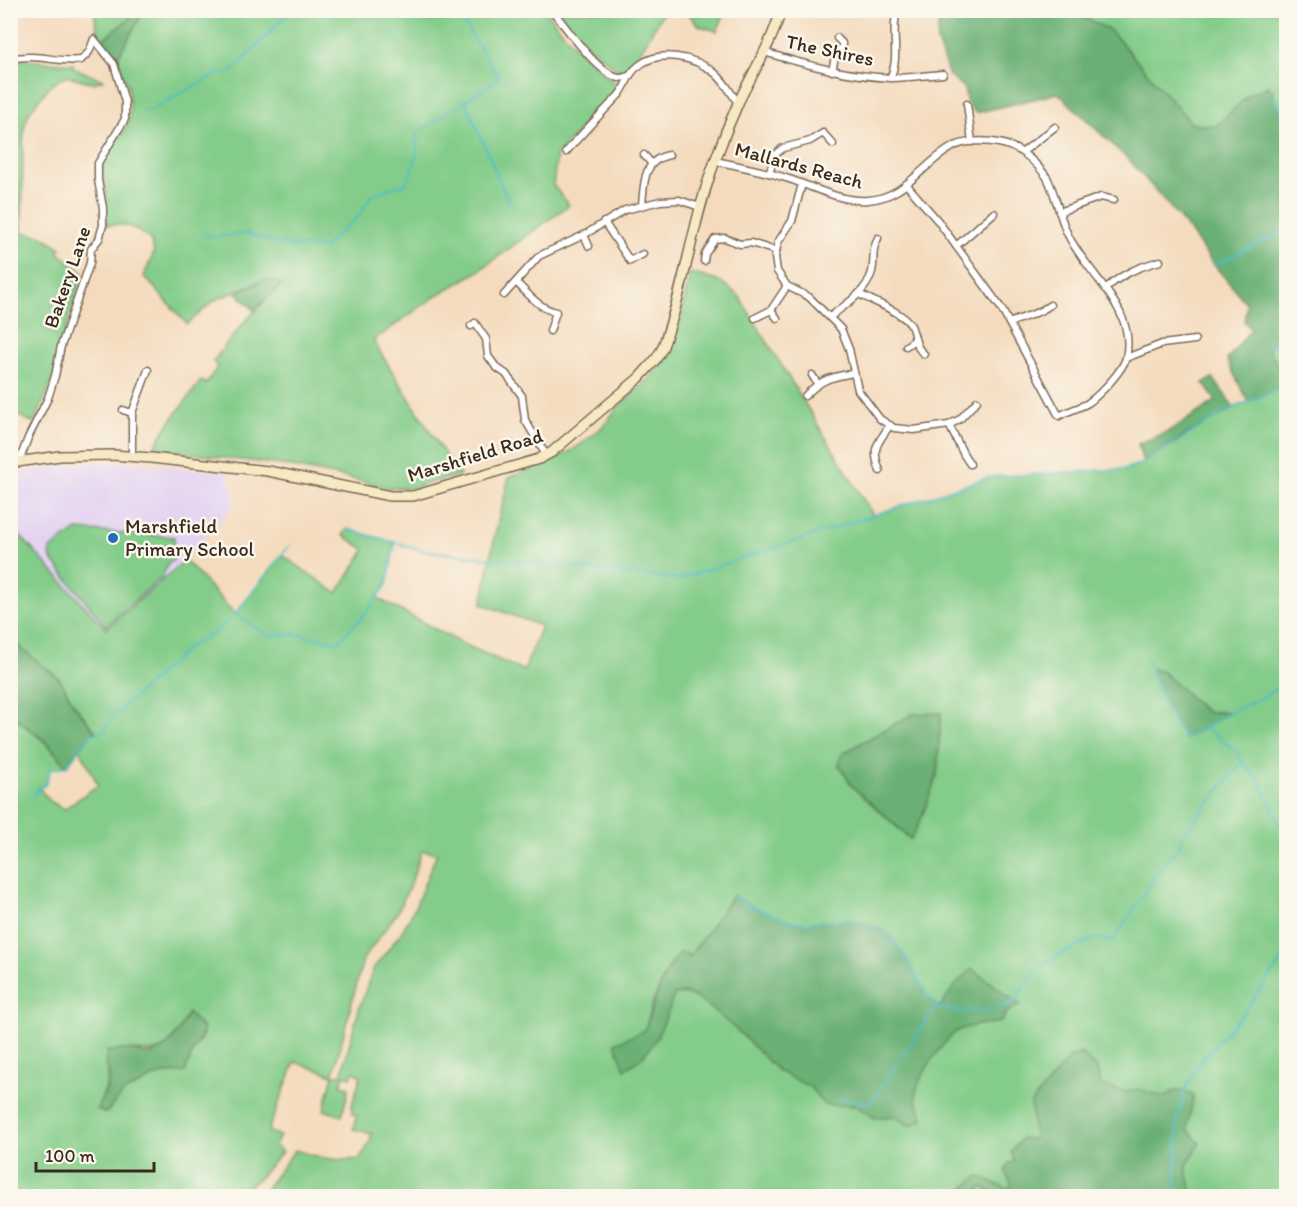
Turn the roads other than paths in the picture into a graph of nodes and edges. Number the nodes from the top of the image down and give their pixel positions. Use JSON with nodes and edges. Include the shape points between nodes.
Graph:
{"nodes":[{"id":1,"x":552,"y":10,"type":"edge"},
{"id":2,"x":781,"y":10,"type":"edge"},
{"id":3,"x":897,"y":10,"type":"edge"},
{"id":4,"x":837,"y":38,"type":"dead end"},
{"id":5,"x":830,"y":49,"type":"dead end"},
{"id":6,"x":764,"y":52,"type":"junction"},
{"id":7,"x":836,"y":55,"type":"junction"},
{"id":8,"x":10,"y":59,"type":"edge"},
{"id":9,"x":832,"y":71,"type":"junction"},
{"id":10,"x":943,"y":74,"type":"dead end"},
{"id":11,"x":628,"y":76,"type":"junction"},
{"id":12,"x":890,"y":78,"type":"junction"},
{"id":13,"x":738,"y":103,"type":"junction"},
{"id":14,"x":967,"y":104,"type":"dead end"},
{"id":15,"x":1055,"y":127,"type":"dead end"},
{"id":16,"x":972,"y":141,"type":"junction"},
{"id":17,"x":833,"y":144,"type":"dead end"},
{"id":18,"x":566,"y":152,"type":"dead end"},
{"id":19,"x":1024,"y":152,"type":"junction"},
{"id":20,"x":669,"y":155,"type":"dead end"},
{"id":21,"x":644,"y":156,"type":"dead end"},
{"id":22,"x":715,"y":161,"type":"junction"},
{"id":23,"x":652,"y":164,"type":"junction"},
{"id":24,"x":769,"y":173,"type":"junction"},
{"id":25,"x":802,"y":184,"type":"junction"},
{"id":26,"x":906,"y":184,"type":"junction"},
{"id":27,"x":1114,"y":200,"type":"dead end"},
{"id":28,"x":642,"y":205,"type":"junction"},
{"id":29,"x":700,"y":207,"type":"junction"},
{"id":30,"x":1059,"y":212,"type":"junction"},
{"id":31,"x":994,"y":213,"type":"dead end"},
{"id":32,"x":604,"y":222,"type":"junction"},
{"id":33,"x":584,"y":235,"type":"junction"},
{"id":34,"x":878,"y":238,"type":"dead end"},
{"id":35,"x":590,"y":246,"type":"dead end"},
{"id":36,"x":956,"y":246,"type":"junction"},
{"id":37,"x":776,"y":251,"type":"junction"},
{"id":38,"x":643,"y":254,"type":"dead end"},
{"id":39,"x":704,"y":261,"type":"dead end"},
{"id":40,"x":1160,"y":261,"type":"dead end"},
{"id":41,"x":516,"y":282,"type":"junction"},
{"id":42,"x":787,"y":286,"type":"junction"},
{"id":43,"x":1105,"y":289,"type":"junction"},
{"id":44,"x":859,"y":294,"type":"junction"},
{"id":45,"x":504,"y":295,"type":"dead end"},
{"id":46,"x":1050,"y":305,"type":"dead end"},
{"id":47,"x":771,"y":310,"type":"junction"},
{"id":48,"x":830,"y":317,"type":"junction"},
{"id":49,"x":755,"y":318,"type":"dead end"},
{"id":50,"x":777,"y":318,"type":"dead end"},
{"id":51,"x":1009,"y":323,"type":"junction"},
{"id":52,"x":471,"y":326,"type":"dead end"},
{"id":53,"x":550,"y":331,"type":"dead end"},
{"id":54,"x":915,"y":340,"type":"junction"},
{"id":55,"x":1195,"y":340,"type":"dead end"},
{"id":56,"x":906,"y":346,"type":"dead end"},
{"id":57,"x":924,"y":354,"type":"dead end"},
{"id":58,"x":1126,"y":358,"type":"junction"},
{"id":59,"x":147,"y":370,"type":"dead end"},
{"id":60,"x":853,"y":373,"type":"junction"},
{"id":61,"x":812,"y":375,"type":"dead end"},
{"id":62,"x":817,"y":383,"type":"junction"},
{"id":63,"x":805,"y":396,"type":"dead end"},
{"id":64,"x":977,"y":401,"type":"dead end"},
{"id":65,"x":123,"y":410,"type":"dead end"},
{"id":66,"x":132,"y":413,"type":"junction"},
{"id":67,"x":890,"y":425,"type":"junction"},
{"id":68,"x":949,"y":425,"type":"junction"},
{"id":69,"x":969,"y":447,"type":"dead end"},
{"id":70,"x":962,"y":452,"type":"junction"},
{"id":71,"x":546,"y":455,"type":"junction"},
{"id":72,"x":132,"y":456,"type":"junction"},
{"id":73,"x":15,"y":462,"type":"edge"},
{"id":74,"x":970,"y":464,"type":"dead end"},
{"id":75,"x":880,"y":471,"type":"dead end"}],
"edges":[{"from":1,"to":11,"type":"street","via":[[600,66],[618,78]]},
{"from":2,"to":6,"type":"street","name":"Marshfield Road"},
{"from":3,"to":12,"type":"street","name":"The Shires","via":[[896,67]]},
{"from":4,"to":7,"type":"street","via":[[842,47]]},
{"from":5,"to":7,"type":"street"},
{"from":6,"to":9,"type":"street","name":"The Shires"},
{"from":6,"to":13,"type":"street","name":"Marshfield Road"},
{"from":7,"to":9,"type":"street"},
{"from":8,"to":73,"type":"street","name":"Bakery Lane","via":[[27,55],[81,60],[94,39],[114,64],[125,102],[125,119],[98,163],[104,208],[99,239],[92,249],[48,398]]},
{"from":9,"to":12,"type":"street","name":"The Shires"},
{"from":10,"to":12,"type":"street","name":"The Shires"},
{"from":11,"to":13,"type":"street","via":[[649,58],[666,55],[685,59],[715,73]]},
{"from":11,"to":18,"type":"street","via":[[621,92]]},
{"from":13,"to":22,"type":"street","name":"Marshfield Road"},
{"from":14,"to":16,"type":"street"},
{"from":15,"to":19,"type":"street"},
{"from":16,"to":19,"type":"street","name":"Mallards Reach","via":[[999,143]]},
{"from":16,"to":26,"type":"street","name":"Mallards Reach","via":[[951,148]]},
{"from":17,"to":24,"type":"street","via":[[823,133],[783,148],[776,154]]},
{"from":19,"to":30,"type":"street","via":[[1047,178]]},
{"from":20,"to":23,"type":"street","via":[[659,156]]},
{"from":21,"to":23,"type":"street"},
{"from":22,"to":24,"type":"street","name":"Mallards Reach"},
{"from":22,"to":29,"type":"street","name":"Marshfield Road"},
{"from":23,"to":28,"type":"street","via":[[645,178]]},
{"from":24,"to":25,"type":"street","name":"Mallards Reach"},
{"from":25,"to":26,"type":"street","name":"Mallards Reach","via":[[842,197],[868,200],[892,195]]},
{"from":25,"to":37,"type":"street","via":[[792,221]]},
{"from":26,"to":36,"type":"street"},
{"from":27,"to":30,"type":"street","via":[[1101,197]]},
{"from":28,"to":29,"type":"street","via":[[679,201]]},
{"from":28,"to":32,"type":"street"},
{"from":29,"to":71,"type":"street","name":"Marshfield Road","via":[[667,335],[656,359]]},
{"from":30,"to":43,"type":"street","via":[[1076,251]]},
{"from":31,"to":36,"type":"street"},
{"from":32,"to":33,"type":"street"},
{"from":32,"to":38,"type":"street","via":[[630,261]]},
{"from":33,"to":35,"type":"street"},
{"from":33,"to":41,"type":"street","via":[[539,256]]},
{"from":34,"to":44,"type":"street","via":[[872,253],[870,279]]},
{"from":36,"to":51,"type":"street"},
{"from":37,"to":39,"type":"street","via":[[751,243],[715,239]]},
{"from":37,"to":42,"type":"street","via":[[777,271]]},
{"from":40,"to":43,"type":"street","via":[[1120,276]]},
{"from":41,"to":45,"type":"street"},
{"from":41,"to":53,"type":"street","via":[[537,303],[556,312]]},
{"from":42,"to":47,"type":"street"},
{"from":42,"to":48,"type":"street","via":[[808,297]]},
{"from":43,"to":58,"type":"street","via":[[1119,307],[1125,324]]},
{"from":44,"to":48,"type":"street"},
{"from":44,"to":54,"type":"street","via":[[900,314],[909,323]]},
{"from":46,"to":51,"type":"street","via":[[1042,312]]},
{"from":47,"to":49,"type":"street"},
{"from":47,"to":50,"type":"street"},
{"from":48,"to":60,"type":"street","via":[[841,329]]},
{"from":51,"to":58,"type":"street","via":[[1059,416],[1086,404],[1104,389]]},
{"from":52,"to":71,"type":"street","via":[[475,323],[486,339],[488,356],[495,367],[506,374],[522,396],[525,420]]},
{"from":54,"to":56,"type":"street"},
{"from":54,"to":57,"type":"street"},
{"from":55,"to":58,"type":"street","via":[[1162,344]]},
{"from":59,"to":66,"type":"street"},
{"from":60,"to":62,"type":"street"},
{"from":60,"to":67,"type":"street","via":[[868,405]]},
{"from":61,"to":62,"type":"street"},
{"from":62,"to":63,"type":"street"},
{"from":64,"to":68,"type":"street"},
{"from":65,"to":66,"type":"street"},
{"from":66,"to":72,"type":"street"},
{"from":67,"to":68,"type":"street","via":[[914,430]]},
{"from":67,"to":75,"type":"street","via":[[876,446]]},
{"from":68,"to":70,"type":"street"},
{"from":69,"to":70,"type":"street"},
{"from":70,"to":74,"type":"street"},
{"from":71,"to":72,"type":"street","name":"Marshfield Road","via":[[413,496],[390,496],[268,471]]},
{"from":72,"to":73,"type":"street","name":"Marshfield Road","via":[[60,456]]}]}
